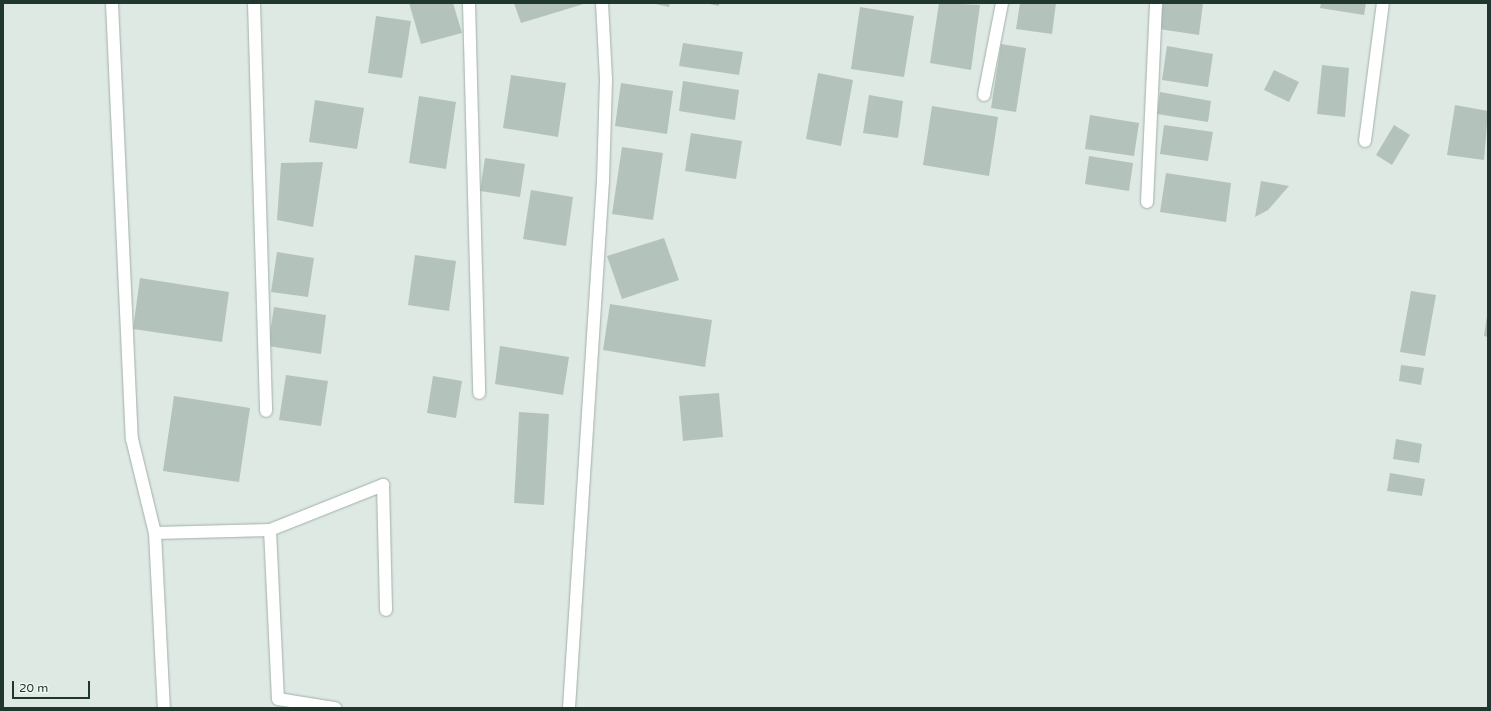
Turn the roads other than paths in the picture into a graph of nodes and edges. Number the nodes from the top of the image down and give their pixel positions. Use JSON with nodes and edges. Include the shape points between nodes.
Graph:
{"nodes":[{"id":1,"x":112,"y":3,"type":"edge"},
{"id":2,"x":254,"y":3,"type":"edge"},
{"id":3,"x":469,"y":3,"type":"edge"},
{"id":4,"x":602,"y":3,"type":"edge"},
{"id":5,"x":1002,"y":3,"type":"edge"},
{"id":6,"x":1156,"y":3,"type":"edge"},
{"id":7,"x":1383,"y":3,"type":"edge"},
{"id":8,"x":984,"y":95,"type":"dead end"},
{"id":9,"x":1365,"y":141,"type":"dead end"},
{"id":10,"x":1147,"y":202,"type":"dead end"},
{"id":11,"x":479,"y":393,"type":"dead end"},
{"id":12,"x":266,"y":411,"type":"dead end"},
{"id":13,"x":270,"y":530,"type":"junction"},
{"id":14,"x":155,"y":533,"type":"junction"},
{"id":15,"x":386,"y":610,"type":"dead end"},
{"id":16,"x":164,"y":708,"type":"edge"},
{"id":17,"x":335,"y":708,"type":"edge"},
{"id":18,"x":569,"y":708,"type":"edge"}],
"edges":[{"from":1,"to":14,"type":"street","via":[[132,439]]},
{"from":2,"to":12,"type":"street"},
{"from":3,"to":11,"type":"street"},
{"from":4,"to":18,"type":"street","via":[[606,79],[603,181]]},
{"from":5,"to":8,"type":"street"},
{"from":6,"to":10,"type":"street"},
{"from":7,"to":9,"type":"street"},
{"from":13,"to":14,"type":"street"},
{"from":13,"to":15,"type":"street","via":[[383,485]]},
{"from":13,"to":17,"type":"street","via":[[278,699]]},
{"from":14,"to":16,"type":"street"}]}
